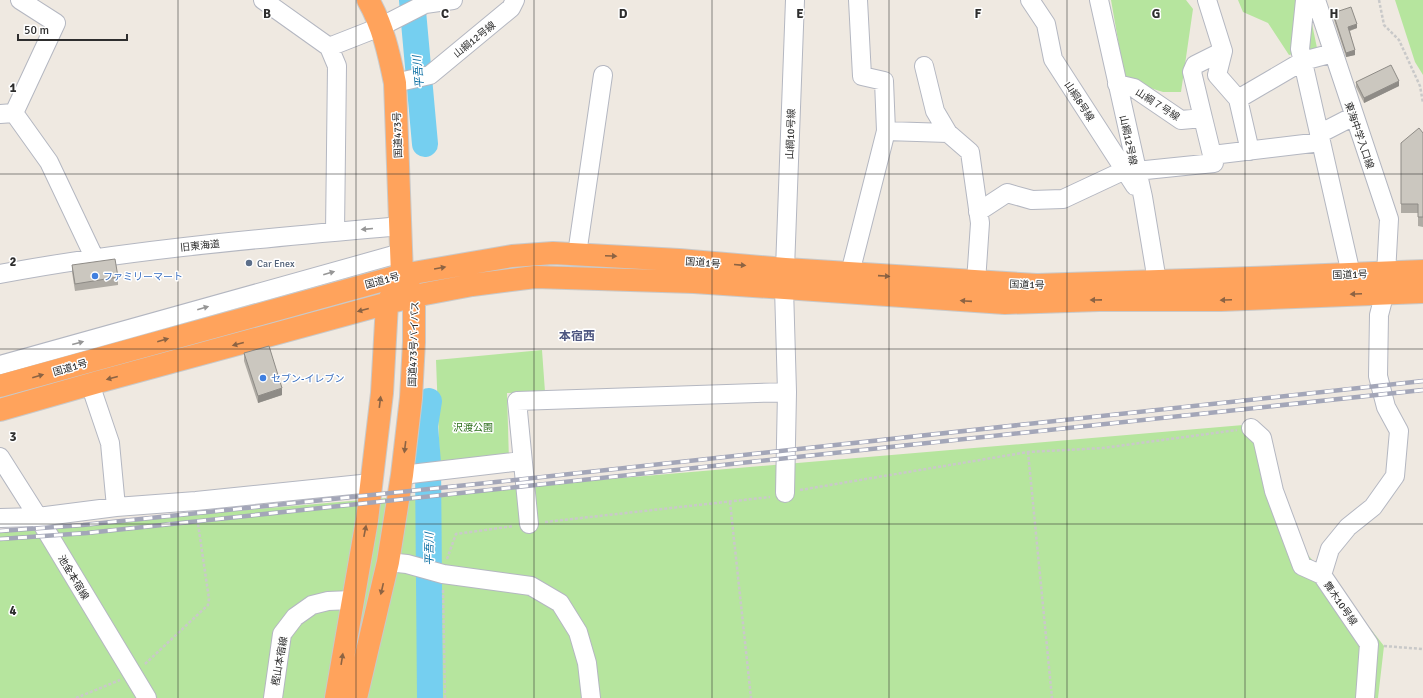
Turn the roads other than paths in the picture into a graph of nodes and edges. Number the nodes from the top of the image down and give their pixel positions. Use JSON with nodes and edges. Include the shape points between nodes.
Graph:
{"nodes":[{"id":1,"x":20,"y":0,"type":"edge"},
{"id":2,"x":262,"y":0,"type":"edge"},
{"id":3,"x":368,"y":0,"type":"edge"},
{"id":4,"x":452,"y":0,"type":"edge"},
{"id":5,"x":515,"y":0,"type":"edge"},
{"id":6,"x":794,"y":0,"type":"edge"},
{"id":7,"x":858,"y":0,"type":"edge"},
{"id":8,"x":1030,"y":0,"type":"edge"},
{"id":9,"x":1099,"y":0,"type":"edge"},
{"id":10,"x":1207,"y":0,"type":"edge"},
{"id":11,"x":1305,"y":0,"type":"edge"},
{"id":12,"x":1316,"y":0,"type":"edge"},
{"id":13,"x":425,"y":2,"type":"edge"},
{"id":14,"x":380,"y":27,"type":"junction"},
{"id":15,"x":329,"y":47,"type":"junction"},
{"id":16,"x":1223,"y":51,"type":"junction"},
{"id":17,"x":1333,"y":53,"type":"junction"},
{"id":18,"x":1302,"y":61,"type":"junction"},
{"id":19,"x":924,"y":66,"type":"dead end"},
{"id":20,"x":604,"y":75,"type":"dead end"},
{"id":21,"x":395,"y":83,"type":"junction"},
{"id":22,"x":1117,"y":84,"type":"junction"},
{"id":23,"x":1238,"y":99,"type":"junction"},
{"id":24,"x":7,"y":114,"type":"edge"},
{"id":25,"x":1354,"y":116,"type":"junction"},
{"id":26,"x":1203,"y":118,"type":"junction"},
{"id":27,"x":886,"y":131,"type":"junction"},
{"id":28,"x":948,"y":133,"type":"junction"},
{"id":29,"x":1320,"y":138,"type":"junction"},
{"id":30,"x":1250,"y":151,"type":"junction"},
{"id":31,"x":1212,"y":155,"type":"junction"},
{"id":32,"x":1130,"y":170,"type":"junction"},
{"id":33,"x":978,"y":212,"type":"junction"},
{"id":34,"x":400,"y":226,"type":"junction"},
{"id":35,"x":335,"y":232,"type":"junction"},
{"id":36,"x":401,"y":253,"type":"junction"},
{"id":37,"x":577,"y":254,"type":"junction"},
{"id":38,"x":96,"y":259,"type":"junction"},
{"id":39,"x":1423,"y":271,"type":"edge"},
{"id":40,"x":850,"y":273,"type":"junction"},
{"id":41,"x":0,"y":274,"type":"edge"},
{"id":42,"x":1351,"y":274,"type":"junction"},
{"id":43,"x":402,"y":275,"type":"junction"},
{"id":44,"x":784,"y":278,"type":"junction"},
{"id":45,"x":1157,"y":281,"type":"junction"},
{"id":46,"x":976,"y":282,"type":"junction"},
{"id":47,"x":1386,"y":283,"type":"junction"},
{"id":48,"x":276,"y":288,"type":"junction"},
{"id":49,"x":1423,"y":292,"type":"edge"},
{"id":50,"x":414,"y":296,"type":"junction"},
{"id":51,"x":302,"y":302,"type":"junction"},
{"id":52,"x":387,"y":304,"type":"junction"},
{"id":53,"x":145,"y":324,"type":"junction"},
{"id":54,"x":134,"y":348,"type":"junction"},
{"id":55,"x":0,"y":365,"type":"edge"},
{"id":56,"x":90,"y":384,"type":"junction"},
{"id":57,"x":0,"y":386,"type":"edge"},
{"id":58,"x":787,"y":392,"type":"junction"},
{"id":59,"x":0,"y":410,"type":"edge"},
{"id":60,"x":1251,"y":428,"type":"road end"},
{"id":61,"x":0,"y":457,"type":"edge"},
{"id":62,"x":522,"y":461,"type":"junction"},
{"id":63,"x":406,"y":475,"type":"junction"},
{"id":64,"x":371,"y":483,"type":"junction"},
{"id":65,"x":785,"y":493,"type":"road end"},
{"id":66,"x":116,"y":507,"type":"junction"},
{"id":67,"x":38,"y":517,"type":"junction"},
{"id":68,"x":0,"y":518,"type":"edge"},
{"id":69,"x":529,"y":524,"type":"road end"},
{"id":70,"x":398,"y":563,"type":"junction"},
{"id":71,"x":1322,"y":575,"type":"junction"},
{"id":72,"x":352,"y":600,"type":"junction"},
{"id":73,"x":147,"y":698,"type":"edge"},
{"id":74,"x":273,"y":698,"type":"edge"},
{"id":75,"x":336,"y":698,"type":"edge"},
{"id":76,"x":356,"y":698,"type":"edge"},
{"id":77,"x":592,"y":698,"type":"edge"},
{"id":78,"x":1365,"y":698,"type":"edge"}],
"edges":[{"from":1,"to":24,"type":"street","via":[[56,23]]},
{"from":2,"to":15,"type":"street"},
{"from":3,"to":14,"type":"highway","name":"国道473号"},
{"from":4,"to":13,"type":"street"},
{"from":5,"to":21,"type":"street","name":"山綱12号線","via":[[511,8],[430,75]]},
{"from":6,"to":44,"type":"street","name":"山綱10号線"},
{"from":7,"to":27,"type":"street","via":[[862,76],[884,81]]},
{"from":8,"to":32,"type":"street","name":"山綱8号線","via":[[1046,24],[1053,58]]},
{"from":9,"to":22,"type":"street","name":"山綱12号線"},
{"from":10,"to":16,"type":"street"},
{"from":11,"to":18,"type":"street","via":[[1300,49]]},
{"from":12,"to":17,"type":"street","name":"東海中学入口線"},
{"from":13,"to":14,"type":"street"},
{"from":14,"to":15,"type":"street"},
{"from":14,"to":21,"type":"highway","name":"国道473号"},
{"from":15,"to":35,"type":"street","via":[[337,66]]},
{"from":16,"to":23,"type":"street","via":[[1217,75]]},
{"from":16,"to":26,"type":"street","via":[[1195,65],[1192,72]]},
{"from":17,"to":18,"type":"street"},
{"from":17,"to":25,"type":"street","name":"東海中学入口線"},
{"from":18,"to":23,"type":"street"},
{"from":18,"to":29,"type":"street"},
{"from":19,"to":28,"type":"street","via":[[935,111]]},
{"from":20,"to":37,"type":"street"},
{"from":21,"to":34,"type":"highway","name":"国道473号"},
{"from":22,"to":26,"type":"street","name":"山綱７号線","via":[[1134,88],[1181,120]]},
{"from":22,"to":32,"type":"street","name":"山綱12号線"},
{"from":23,"to":30,"type":"street"},
{"from":24,"to":38,"type":"street","via":[[48,162]]},
{"from":25,"to":29,"type":"street"},
{"from":25,"to":47,"type":"street","name":"東海中学入口線","via":[[1389,219]]},
{"from":26,"to":31,"type":"street"},
{"from":27,"to":28,"type":"street"},
{"from":27,"to":40,"type":"street"},
{"from":28,"to":33,"type":"street","via":[[970,152]]},
{"from":29,"to":30,"type":"street"},
{"from":29,"to":42,"type":"street"},
{"from":30,"to":31,"type":"street"},
{"from":31,"to":32,"type":"street","via":[[1214,163]]},
{"from":32,"to":33,"type":"street","via":[[1062,199],[1032,200],[1007,193]]},
{"from":32,"to":45,"type":"street","name":"山綱12号線","via":[[1142,197]]},
{"from":33,"to":46,"type":"street","via":[[980,222]]},
{"from":34,"to":35,"type":"street","name":"旧東海道","one_way":true},
{"from":34,"to":36,"type":"highway","name":"国道473号"},
{"from":35,"to":38,"type":"street","name":"旧東海道","via":[[177,247]]},
{"from":36,"to":43,"type":"highway","name":"国道473号"},
{"from":48,"to":36,"type":"street","one_way":true},
{"from":43,"to":37,"type":"highway","name":"国道1号","one_way":true,"via":[[512,256]]},
{"from":37,"to":44,"type":"highway","name":"国道1号","one_way":true,"via":[[679,260]]},
{"from":38,"to":41,"type":"street","name":"旧東海道"},
{"from":39,"to":47,"type":"highway","name":"国道1号"},
{"from":40,"to":44,"type":"highway","name":"国道1号"},
{"from":40,"to":46,"type":"highway","name":"国道1号","one_way":true},
{"from":42,"to":45,"type":"highway","name":"国道1号"},
{"from":42,"to":47,"type":"highway","name":"国道1号"},
{"from":43,"to":50,"type":"highway","name":"国道473号バイパス"},
{"from":43,"to":51,"type":"highway","name":"国道1号"},
{"from":43,"to":52,"type":"highway"},
{"from":47,"to":44,"type":"highway","name":"国道1号","one_way":true,"via":[[1220,300],[1005,303]]},
{"from":44,"to":50,"type":"highway","name":"国道1号","via":[[694,282],[535,277]]},
{"from":44,"to":58,"type":"street","name":"山綱10号線"},
{"from":45,"to":46,"type":"highway","name":"国道1号","via":[[1037,284]]},
{"from":47,"to":49,"type":"highway","name":"国道1号"},
{"from":47,"to":71,"type":"street","name":"舞木10号線","via":[[1379,315],[1378,376],[1386,407],[1399,431],[1395,476],[1373,507],[1348,527],[1330,549]]},
{"from":48,"to":51,"type":"street"},
{"from":53,"to":48,"type":"street","one_way":true},
{"from":50,"to":52,"type":"highway","name":"国道1号"},
{"from":50,"to":63,"type":"highway","name":"国道473号バイパス","one_way":true},
{"from":54,"to":51,"type":"highway","name":"国道1号","one_way":true},
{"from":52,"to":56,"type":"highway","name":"国道1号","one_way":true},
{"from":64,"to":52,"type":"highway","one_way":true,"via":[[382,393]]},
{"from":53,"to":54,"type":"street"},
{"from":55,"to":53,"type":"street","one_way":true},
{"from":57,"to":54,"type":"highway","name":"国道1号","one_way":true},
{"from":56,"to":59,"type":"highway","name":"国道1号"},
{"from":56,"to":66,"type":"street","via":[[110,443]]},
{"from":58,"to":62,"type":"street","via":[[517,401]]},
{"from":58,"to":65,"type":"street","name":"山綱10号線"},
{"from":60,"to":71,"type":"street","via":[[1262,438],[1274,492],[1302,566]]},
{"from":61,"to":67,"type":"street","name":"池金本宿線"},
{"from":62,"to":63,"type":"street"},
{"from":62,"to":69,"type":"street"},
{"from":63,"to":70,"type":"highway","name":"国道473号バイパス"},
{"from":64,"to":66,"type":"street"},
{"from":72,"to":64,"type":"highway","one_way":true},
{"from":66,"to":67,"type":"street"},
{"from":67,"to":68,"type":"street"},
{"from":67,"to":73,"type":"street","name":"池金本宿線"},
{"from":70,"to":76,"type":"highway","name":"国道473号バイパス","one_way":true},
{"from":70,"to":77,"type":"street","via":[[443,574],[531,586],[560,603],[578,632],[587,663]]},
{"from":71,"to":78,"type":"street","name":"舞木10号線","via":[[1369,644]]},
{"from":72,"to":74,"type":"street","name":"樫山本宿線","via":[[312,605],[295,617],[282,634]]},
{"from":75,"to":72,"type":"highway","one_way":true}]}
